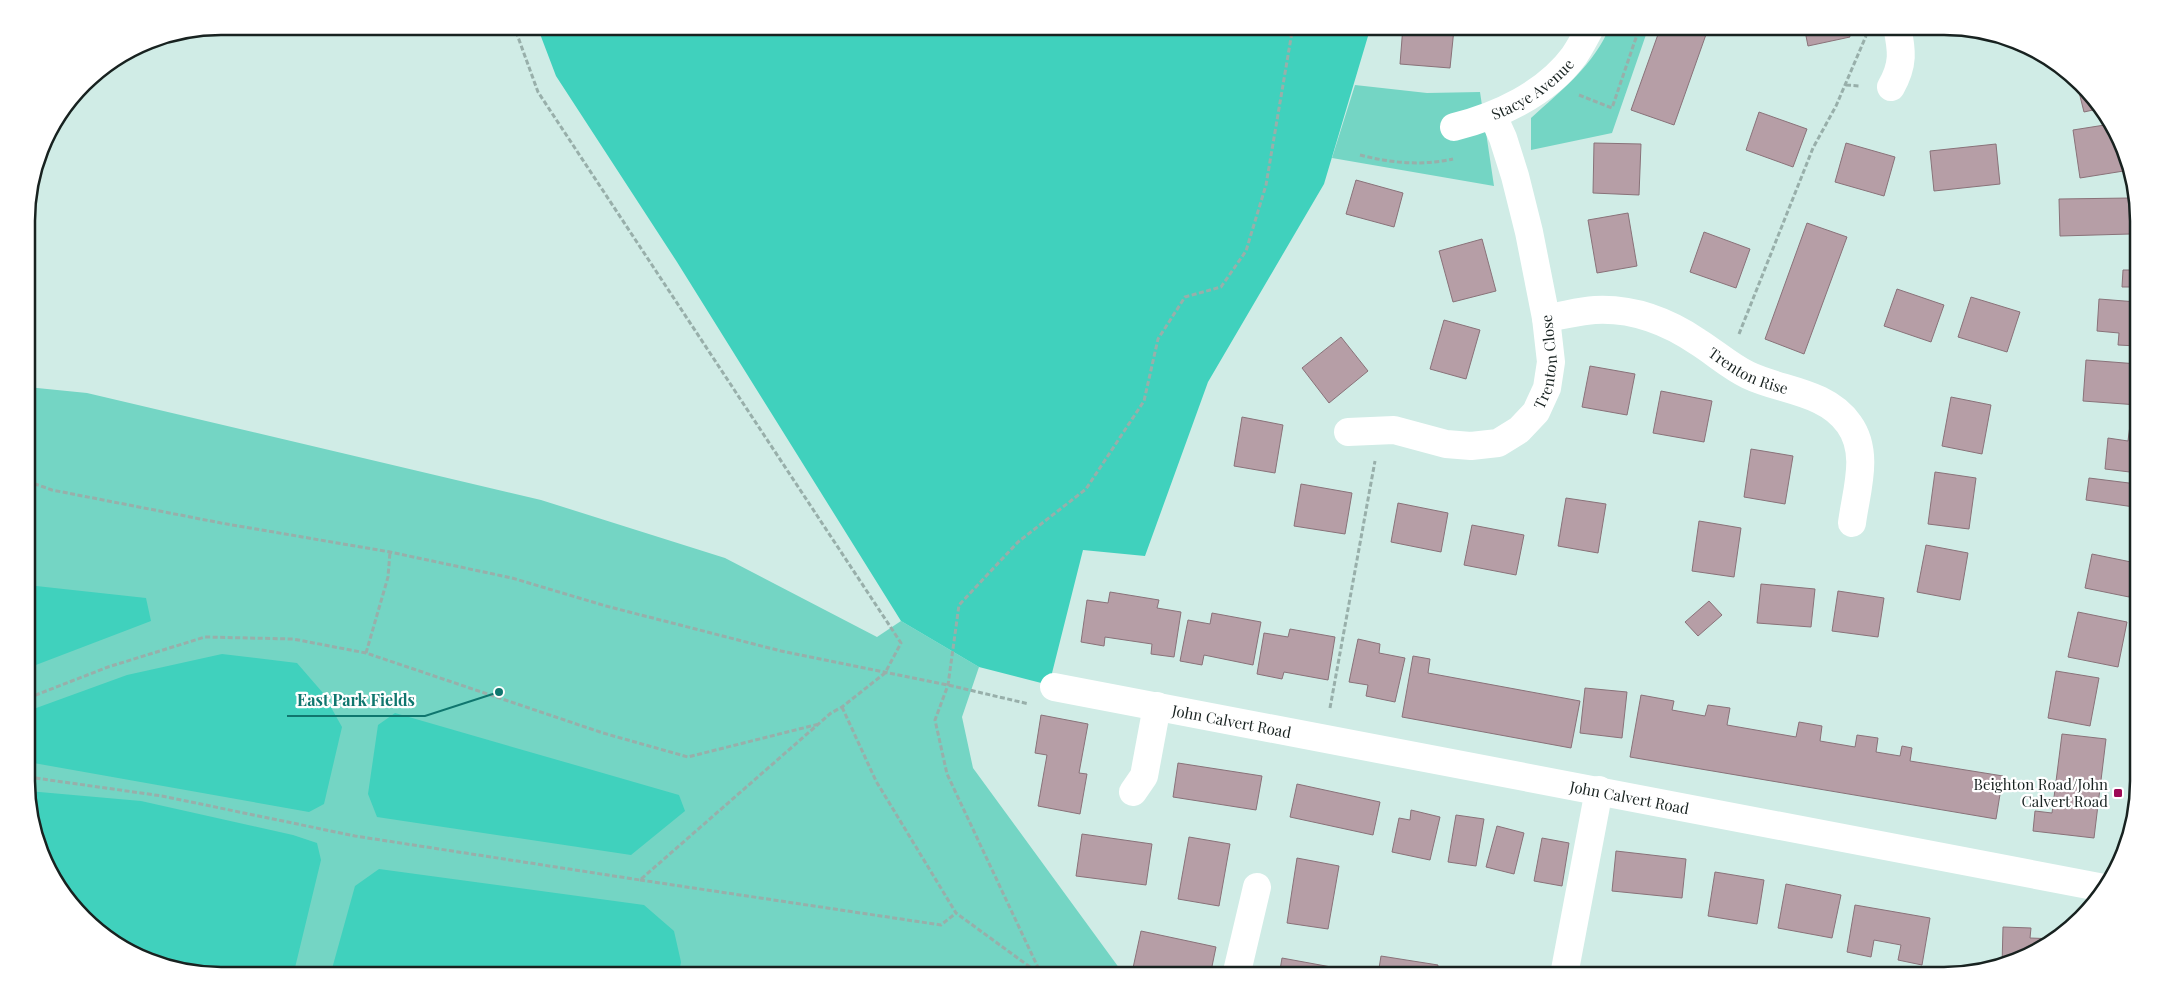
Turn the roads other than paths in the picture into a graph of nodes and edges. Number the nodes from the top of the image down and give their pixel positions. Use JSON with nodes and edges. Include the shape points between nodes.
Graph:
{"nodes":[{"id":1,"x":1586,"y":35,"type":"edge"},
{"id":2,"x":1899,"y":35,"type":"edge"},
{"id":3,"x":1891,"y":86,"type":"dead end"},
{"id":4,"x":1493,"y":116,"type":"junction"},
{"id":5,"x":1454,"y":128,"type":"dead end"},
{"id":6,"x":1546,"y":318,"type":"junction"},
{"id":7,"x":1348,"y":432,"type":"dead end"},
{"id":8,"x":1852,"y":523,"type":"dead end"},
{"id":9,"x":1045,"y":697,"type":"road end"},
{"id":10,"x":1157,"y":706,"type":"junction"},
{"id":11,"x":1599,"y":790,"type":"junction"},
{"id":12,"x":1133,"y":792,"type":"dead end"},
{"id":13,"x":1257,"y":887,"type":"dead end"},
{"id":14,"x":2097,"y":887,"type":"edge"},
{"id":15,"x":1238,"y":967,"type":"edge"},
{"id":16,"x":1566,"y":967,"type":"edge"}],
"edges":[{"from":1,"to":4,"type":"street","name":"Stacye Avenue","via":[[1573,57],[1547,83]]},
{"from":2,"to":3,"type":"street","via":[[1902,52],[1899,73]]},
{"from":4,"to":5,"type":"street","name":"Stacye Avenue"},
{"from":4,"to":6,"type":"street","name":"Trenton Close","via":[[1515,176]]},
{"from":6,"to":7,"type":"street","name":"Trenton Close","via":[[1551,362],[1547,388],[1536,412],[1519,430],[1498,443],[1446,444],[1394,430]]},
{"from":6,"to":8,"type":"street","name":"Trenton Rise","via":[[1595,310],[1634,313],[1660,320],[1748,375],[1826,403],[1849,422],[1860,450]]},
{"from":9,"to":10,"type":"street","name":"John Calvert Road"},
{"from":10,"to":11,"type":"street","name":"John Calvert Road"},
{"from":10,"to":12,"type":"street","name":"John Calvert Road","via":[[1144,776]]},
{"from":11,"to":14,"type":"street","name":"John Calvert Road"},
{"from":11,"to":16,"type":"street"},
{"from":13,"to":15,"type":"street"}]}
